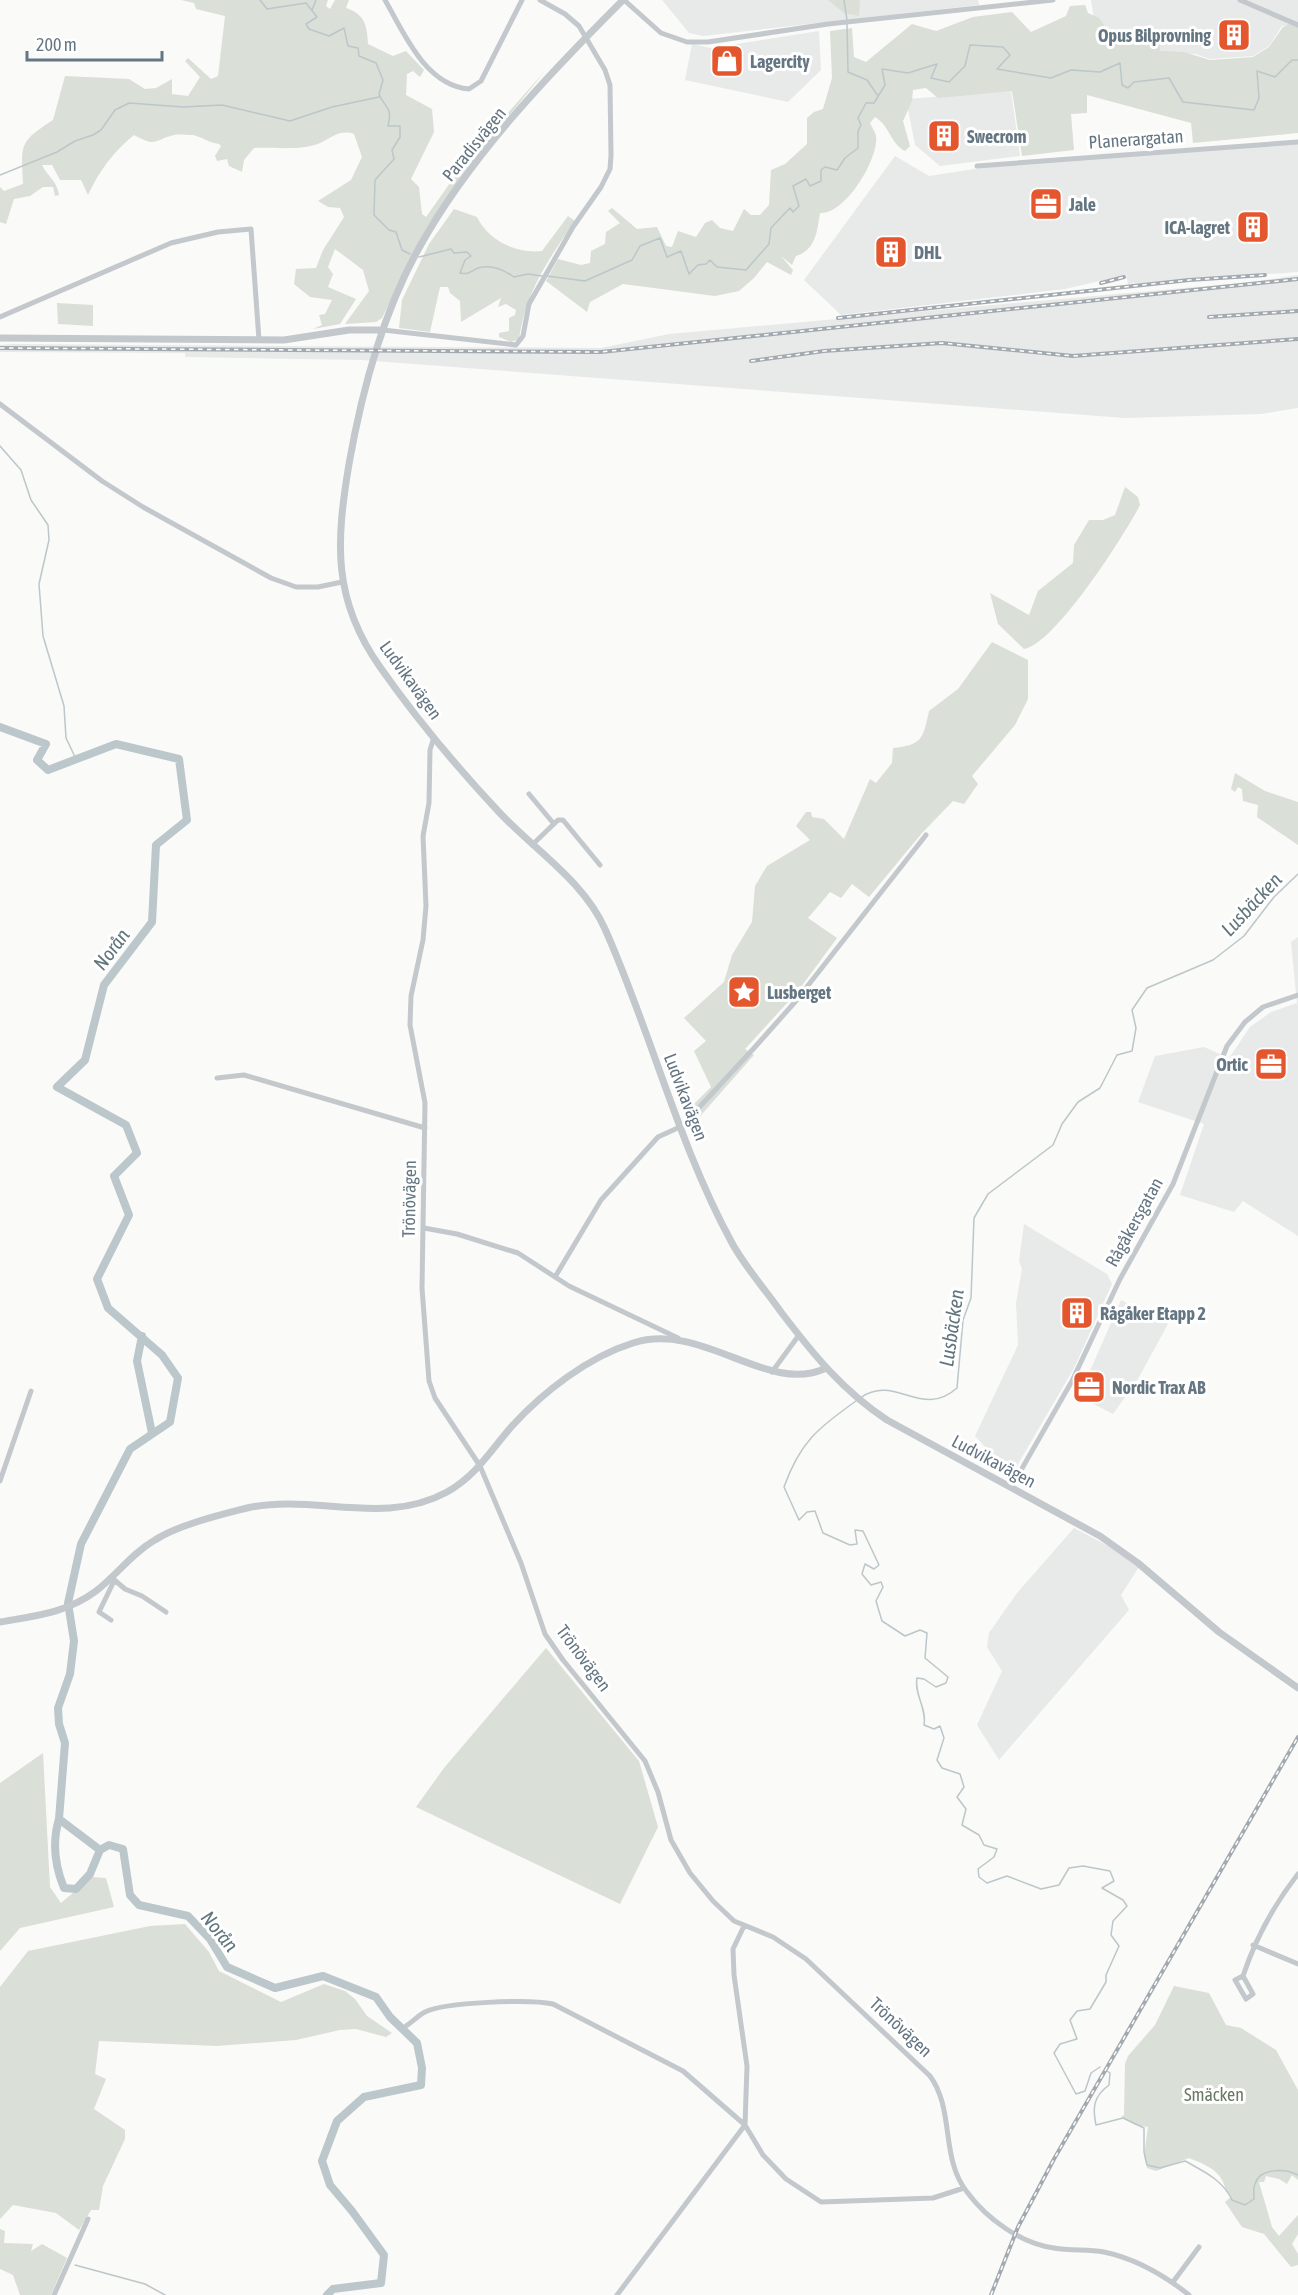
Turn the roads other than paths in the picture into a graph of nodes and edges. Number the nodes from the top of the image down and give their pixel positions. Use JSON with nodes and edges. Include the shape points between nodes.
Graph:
{"nodes":[{"id":1,"x":385,"y":0,"type":"edge"},
{"id":2,"x":522,"y":0,"type":"edge"},
{"id":3,"x":540,"y":0,"type":"edge"},
{"id":4,"x":624,"y":0,"type":"edge"},
{"id":5,"x":1053,"y":0,"type":"edge"},
{"id":6,"x":1240,"y":0,"type":"edge"},
{"id":7,"x":1298,"y":25,"type":"edge"},
{"id":8,"x":587,"y":36,"type":"junction"},
{"id":9,"x":1298,"y":142,"type":"edge"},
{"id":10,"x":977,"y":166,"type":"dead end"},
{"id":11,"x":0,"y":317,"type":"edge"},
{"id":12,"x":383,"y":330,"type":"junction"},
{"id":13,"x":0,"y":338,"type":"edge"},
{"id":14,"x":259,"y":340,"type":"junction"},
{"id":15,"x":0,"y":404,"type":"edge"},
{"id":16,"x":342,"y":582,"type":"junction"},
{"id":17,"x":434,"y":736,"type":"junction"},
{"id":18,"x":529,"y":794,"type":"dead end"},
{"id":19,"x":554,"y":824,"type":"junction"},
{"id":20,"x":926,"y":835,"type":"dead end"},
{"id":21,"x":532,"y":845,"type":"junction"},
{"id":22,"x":600,"y":865,"type":"dead end"},
{"id":23,"x":1298,"y":995,"type":"edge"},
{"id":24,"x":217,"y":1078,"type":"dead end"},
{"id":25,"x":682,"y":1126,"type":"junction"},
{"id":26,"x":425,"y":1128,"type":"junction"},
{"id":27,"x":424,"y":1228,"type":"junction"},
{"id":28,"x":555,"y":1277,"type":"junction"},
{"id":29,"x":799,"y":1335,"type":"junction"},
{"id":30,"x":678,"y":1338,"type":"junction"},
{"id":31,"x":824,"y":1369,"type":"junction"},
{"id":32,"x":772,"y":1372,"type":"junction"},
{"id":33,"x":31,"y":1390,"type":"dead end"},
{"id":34,"x":480,"y":1466,"type":"junction"},
{"id":35,"x":0,"y":1481,"type":"edge"},
{"id":36,"x":1012,"y":1486,"type":"junction"},
{"id":37,"x":112,"y":1579,"type":"junction"},
{"id":38,"x":166,"y":1612,"type":"dead end"},
{"id":39,"x":111,"y":1620,"type":"dead end"},
{"id":40,"x":0,"y":1622,"type":"edge"},
{"id":41,"x":1298,"y":1688,"type":"edge"},
{"id":42,"x":1298,"y":1874,"type":"edge"},
{"id":43,"x":744,"y":1926,"type":"junction"},
{"id":44,"x":1253,"y":1945,"type":"junction"},
{"id":45,"x":1298,"y":1964,"type":"edge"},
{"id":46,"x":1243,"y":1976,"type":"dead end"},
{"id":47,"x":406,"y":2026,"type":"dead end"},
{"id":48,"x":745,"y":2125,"type":"junction"},
{"id":49,"x":964,"y":2188,"type":"junction"},
{"id":50,"x":88,"y":2219,"type":"dead end"},
{"id":51,"x":1199,"y":2247,"type":"dead end"},
{"id":52,"x":1173,"y":2282,"type":"junction"},
{"id":53,"x":54,"y":2295,"type":"edge"},
{"id":54,"x":617,"y":2295,"type":"edge"},
{"id":55,"x":1190,"y":2295,"type":"edge"}],
"edges":[{"from":1,"to":2,"type":"street","via":[[423,64],[456,86],[470,89],[481,81]]},
{"from":3,"to":8,"type":"street","via":[[572,20]]},
{"from":4,"to":5,"type":"street","via":[[662,33],[687,42],[708,42],[828,24]]},
{"from":4,"to":8,"type":"street","name":"Paradisvägen"},
{"from":6,"to":7,"type":"street"},
{"from":8,"to":12,"type":"street","name":"Paradisvägen","via":[[447,202],[410,266]]},
{"from":8,"to":12,"type":"street","via":[[610,85],[610,168],[529,304],[523,336],[516,345]]},
{"from":9,"to":10,"type":"street","name":"Planerargatan"},
{"from":11,"to":14,"type":"street","via":[[171,243],[251,229]]},
{"from":12,"to":14,"type":"street"},
{"from":12,"to":16,"type":"street","name":"Ludvikavägen","via":[[356,423],[339,526]]},
{"from":13,"to":14,"type":"street"},
{"from":15,"to":16,"type":"street","via":[[102,481],[271,578],[296,587]]},
{"from":16,"to":17,"type":"street","name":"Ludvikavägen","via":[[357,628],[379,665]]},
{"from":17,"to":21,"type":"street","name":"Ludvikavägen","via":[[497,811]]},
{"from":17,"to":26,"type":"street","name":"Trönövägen","via":[[423,836],[426,906],[411,1006]]},
{"from":18,"to":19,"type":"street"},
{"from":19,"to":21,"type":"street"},
{"from":19,"to":22,"type":"street","via":[[560,819],[566,823]]},
{"from":20,"to":25,"type":"street","via":[[795,1002]]},
{"from":21,"to":25,"type":"street","name":"Ludvikavägen","via":[[576,885],[599,914]]},
{"from":23,"to":36,"type":"street","name":"Rågåkersgatan","via":[[1263,1007],[1245,1022],[1227,1046],[1173,1184],[1120,1279],[1072,1380]]},
{"from":24,"to":26,"type":"street","via":[[244,1075]]},
{"from":25,"to":28,"type":"street","via":[[658,1137],[601,1200]]},
{"from":25,"to":29,"type":"street","name":"Ludvikavägen","via":[[704,1187],[734,1247]]},
{"from":26,"to":27,"type":"street","name":"Trönövägen"},
{"from":27,"to":28,"type":"street","via":[[518,1253]]},
{"from":27,"to":34,"type":"street","name":"Trönövägen","via":[[422,1288],[429,1381],[435,1398]]},
{"from":28,"to":30,"type":"street"},
{"from":29,"to":31,"type":"street","name":"Ludvikavägen"},
{"from":29,"to":32,"type":"street"},
{"from":30,"to":32,"type":"street"},
{"from":30,"to":34,"type":"street","via":[[634,1342],[600,1357],[544,1394]]},
{"from":31,"to":32,"type":"street","via":[[798,1375]]},
{"from":31,"to":36,"type":"street","name":"Ludvikavägen","via":[[862,1403],[913,1435]]},
{"from":33,"to":35,"type":"street"},
{"from":34,"to":37,"type":"street","via":[[450,1490],[408,1506],[365,1510],[277,1504],[231,1512],[160,1537],[135,1554]]},
{"from":34,"to":43,"type":"street","name":"Trönövägen","via":[[550,1642],[645,1761],[671,1840],[690,1873],[721,1910]]},
{"from":36,"to":41,"type":"street","name":"Ludvikavägen","via":[[1100,1536],[1219,1632]]},
{"from":37,"to":38,"type":"street"},
{"from":37,"to":39,"type":"street","via":[[99,1612]]},
{"from":37,"to":40,"type":"street","via":[[78,1603],[54,1612]]},
{"from":42,"to":44,"type":"street","via":[[1275,1904]]},
{"from":43,"to":48,"type":"street","via":[[733,1949],[747,2066]]},
{"from":43,"to":49,"type":"street","name":"Trönövägen","via":[[773,1936],[799,1954],[930,2076],[942,2100],[952,2162]]},
{"from":44,"to":45,"type":"street"},
{"from":44,"to":46,"type":"street"},
{"from":47,"to":48,"type":"street","via":[[426,2011],[477,2003],[552,2004],[682,2071]]},
{"from":48,"to":49,"type":"street","via":[[763,2155],[786,2179],[821,2202],[933,2198]]},
{"from":48,"to":54,"type":"street"},
{"from":49,"to":52,"type":"street","name":"Trönövägen","via":[[991,2218],[1029,2241],[1119,2256],[1149,2267]]},
{"from":50,"to":53,"type":"street"},
{"from":51,"to":52,"type":"street"},
{"from":52,"to":55,"type":"street","name":"Trönövägen"}]}
